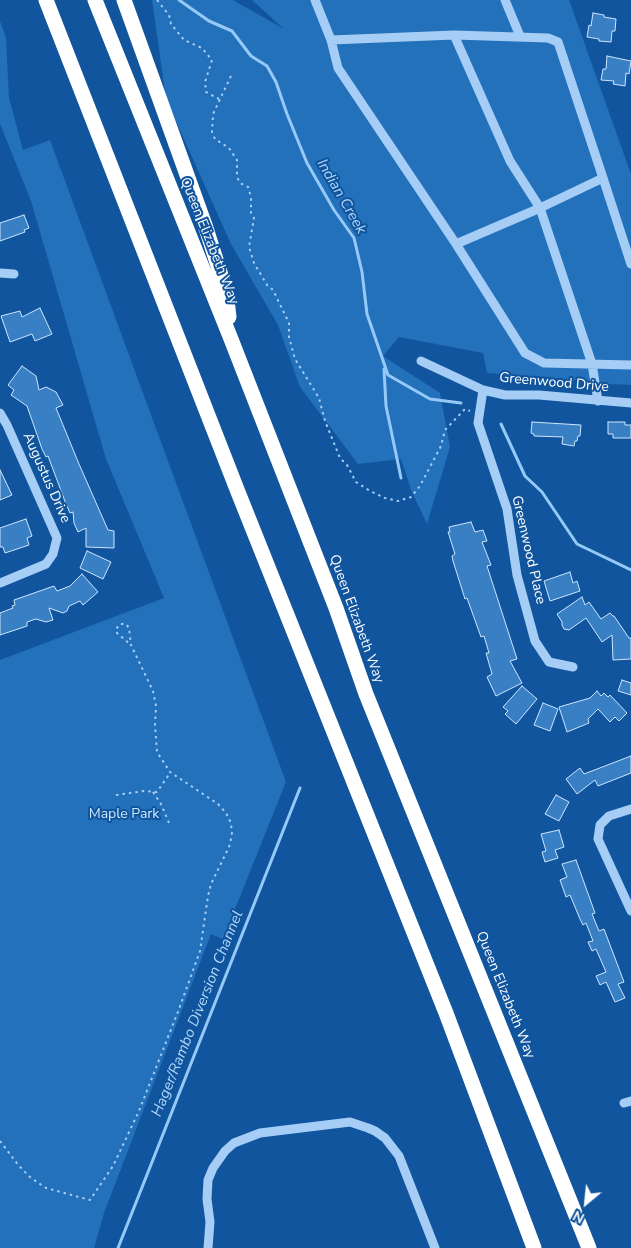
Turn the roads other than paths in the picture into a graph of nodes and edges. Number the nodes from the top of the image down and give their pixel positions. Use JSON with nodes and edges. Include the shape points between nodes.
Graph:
{"nodes":[{"id":1,"x":46,"y":0,"type":"edge"},
{"id":2,"x":95,"y":0,"type":"edge"},
{"id":3,"x":124,"y":0,"type":"edge"},
{"id":4,"x":315,"y":0,"type":"edge"},
{"id":5,"x":505,"y":0,"type":"edge"},
{"id":6,"x":454,"y":35,"type":"junction"},
{"id":7,"x":520,"y":36,"type":"junction"},
{"id":8,"x":331,"y":40,"type":"junction"},
{"id":9,"x":604,"y":178,"type":"junction"},
{"id":10,"x":540,"y":208,"type":"junction"},
{"id":11,"x":456,"y":244,"type":"junction"},
{"id":12,"x":631,"y":264,"type":"edge"},
{"id":13,"x":0,"y":272,"type":"edge"},
{"id":14,"x":14,"y":274,"type":"dead end"},
{"id":15,"x":231,"y":339,"type":"junction"},
{"id":16,"x":421,"y":361,"type":"dead end"},
{"id":17,"x":592,"y":364,"type":"junction"},
{"id":18,"x":631,"y":365,"type":"edge"},
{"id":19,"x":483,"y":390,"type":"junction"},
{"id":20,"x":598,"y":401,"type":"junction"},
{"id":21,"x":631,"y":403,"type":"edge"},
{"id":22,"x":0,"y":413,"type":"edge"},
{"id":23,"x":0,"y":583,"type":"edge"},
{"id":24,"x":573,"y":667,"type":"dead end"},
{"id":25,"x":631,"y":809,"type":"edge"},
{"id":26,"x":631,"y":911,"type":"edge"},
{"id":27,"x":208,"y":1248,"type":"edge"},
{"id":28,"x":435,"y":1248,"type":"edge"},
{"id":29,"x":534,"y":1248,"type":"edge"},
{"id":30,"x":589,"y":1248,"type":"edge"}],
"edges":[{"from":1,"to":29,"type":"highway","via":[[446,1013]]},
{"from":2,"to":15,"type":"highway","name":"Queen Elizabeth Way"},
{"from":3,"to":15,"type":"highway","via":[[226,291]]},
{"from":4,"to":8,"type":"street"},
{"from":5,"to":7,"type":"street"},
{"from":6,"to":7,"type":"street"},
{"from":6,"to":8,"type":"street"},
{"from":6,"to":10,"type":"street","via":[[510,161]]},
{"from":7,"to":9,"type":"street","via":[[558,42]]},
{"from":8,"to":11,"type":"street","via":[[338,68]]},
{"from":9,"to":10,"type":"street"},
{"from":9,"to":12,"type":"street"},
{"from":10,"to":11,"type":"street"},
{"from":10,"to":17,"type":"street"},
{"from":11,"to":17,"type":"street","via":[[525,353],[544,363]]},
{"from":13,"to":14,"type":"street"},
{"from":15,"to":30,"type":"highway","name":"Queen Elizabeth Way","via":[[366,694]]},
{"from":16,"to":19,"type":"street","name":"Greenwood Drive"},
{"from":17,"to":18,"type":"street"},
{"from":17,"to":20,"type":"street"},
{"from":19,"to":20,"type":"street","name":"Greenwood Drive","via":[[505,395]]},
{"from":19,"to":24,"type":"street","name":"Greenwood Place","via":[[478,423],[507,509],[517,575],[535,640],[549,662]]},
{"from":20,"to":21,"type":"street","name":"Greenwood Drive"},
{"from":22,"to":23,"type":"street","name":"Augustus Drive","via":[[57,538],[53,554],[46,564]]},
{"from":25,"to":26,"type":"street","via":[[609,816],[600,825],[598,839]]},
{"from":27,"to":28,"type":"street","via":[[208,1180],[212,1168],[234,1143],[260,1133],[350,1122],[375,1131],[399,1156]]}]}
